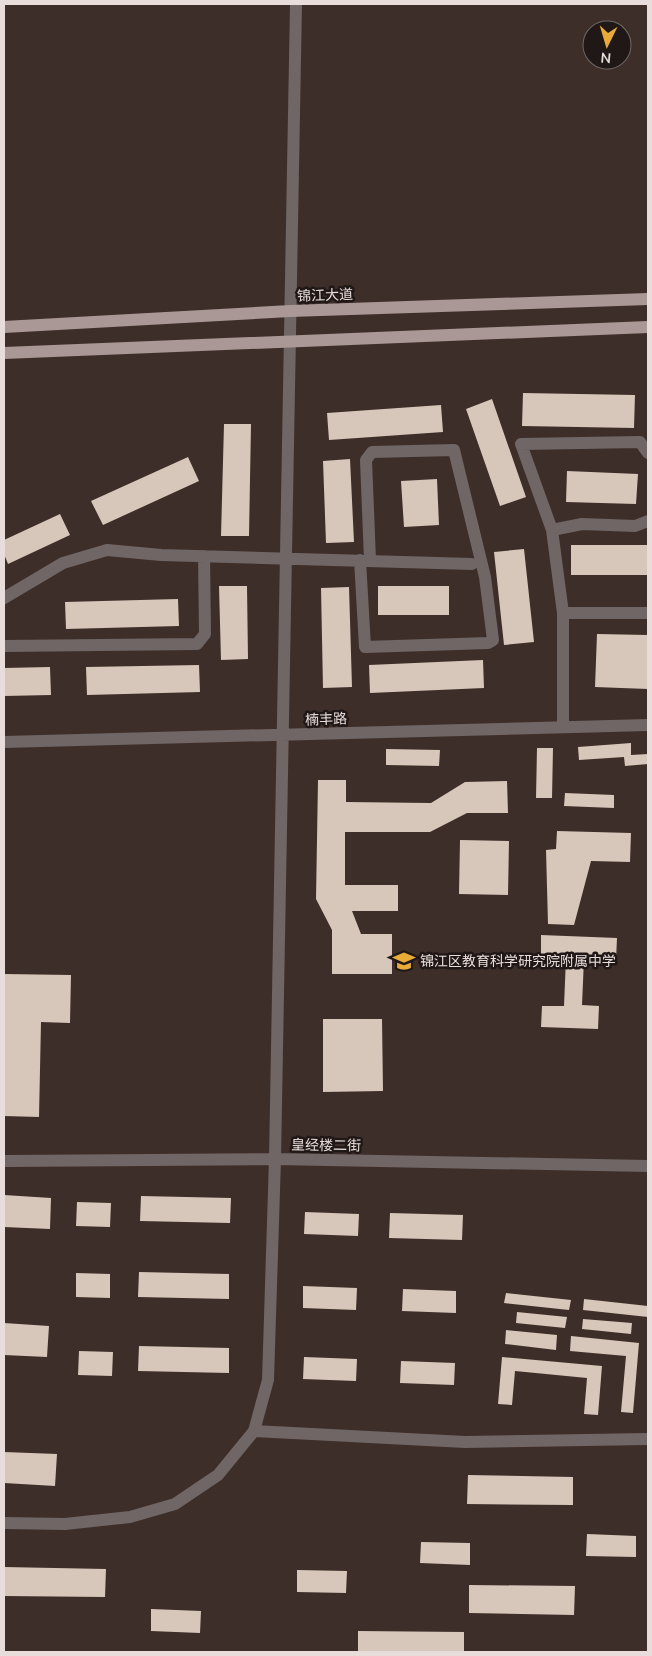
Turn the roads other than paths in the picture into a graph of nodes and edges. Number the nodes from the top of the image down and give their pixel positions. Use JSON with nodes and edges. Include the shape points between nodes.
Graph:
{"nodes":[{"id":1,"x":296,"y":4,"type":"edge"},
{"id":2,"x":648,"y":299,"type":"edge"},
{"id":3,"x":290,"y":311,"type":"junction"},
{"id":4,"x":4,"y":327,"type":"edge"},
{"id":5,"x":648,"y":327,"type":"edge"},
{"id":6,"x":290,"y":341,"type":"junction"},
{"id":7,"x":4,"y":353,"type":"edge"},
{"id":8,"x":648,"y":453,"type":"edge"},
{"id":9,"x":648,"y":521,"type":"edge"},
{"id":10,"x":552,"y":530,"type":"junction"},
{"id":11,"x":204,"y":556,"type":"junction"},
{"id":12,"x":286,"y":559,"type":"junction"},
{"id":13,"x":365,"y":560,"type":"junction"},
{"id":14,"x":472,"y":564,"type":"dead end"},
{"id":15,"x":4,"y":598,"type":"edge"},
{"id":16,"x":563,"y":613,"type":"junction"},
{"id":17,"x":648,"y":613,"type":"edge"},
{"id":18,"x":4,"y":646,"type":"edge"},
{"id":19,"x":648,"y":725,"type":"edge"},
{"id":20,"x":563,"y":727,"type":"junction"},
{"id":21,"x":282,"y":735,"type":"junction"},
{"id":22,"x":4,"y":742,"type":"edge"},
{"id":23,"x":275,"y":1159,"type":"junction"},
{"id":24,"x":4,"y":1161,"type":"edge"},
{"id":25,"x":648,"y":1166,"type":"edge"},
{"id":26,"x":254,"y":1431,"type":"junction"},
{"id":27,"x":648,"y":1439,"type":"edge"},
{"id":28,"x":4,"y":1523,"type":"edge"}],
"edges":[{"from":1,"to":3,"type":"street"},
{"from":2,"to":3,"type":"main road","name":"锦江大道"},
{"from":3,"to":4,"type":"main road","name":"锦江大道"},
{"from":3,"to":6,"type":"street"},
{"from":5,"to":6,"type":"main road"},
{"from":6,"to":7,"type":"main road"},
{"from":6,"to":12,"type":"street"},
{"from":8,"to":10,"type":"street","via":[[640,442],[521,444]]},
{"from":9,"to":10,"type":"street","via":[[635,526],[582,524]]},
{"from":10,"to":16,"type":"street"},
{"from":11,"to":12,"type":"street"},
{"from":11,"to":15,"type":"street","via":[[107,550],[63,563]]},
{"from":11,"to":18,"type":"street","via":[[205,634],[197,644]]},
{"from":12,"to":13,"type":"street"},
{"from":12,"to":21,"type":"street"},
{"from":13,"to":13,"type":"street","via":[[365,646],[488,643],[494,640],[485,578],[454,450],[372,452],[366,460]]},
{"from":13,"to":14,"type":"street"},
{"from":16,"to":17,"type":"street"},
{"from":16,"to":20,"type":"street"},
{"from":19,"to":20,"type":"street","name":"楠丰路"},
{"from":20,"to":21,"type":"street","name":"楠丰路"},
{"from":21,"to":22,"type":"street","name":"楠丰路"},
{"from":21,"to":23,"type":"street"},
{"from":23,"to":24,"type":"street","name":"皇经楼二街"},
{"from":23,"to":25,"type":"street","name":"皇经楼二街"},
{"from":23,"to":26,"type":"street","via":[[268,1380]]},
{"from":26,"to":27,"type":"street","via":[[465,1442]]},
{"from":26,"to":28,"type":"street","via":[[218,1475],[176,1504],[130,1517],[65,1524]]}]}
